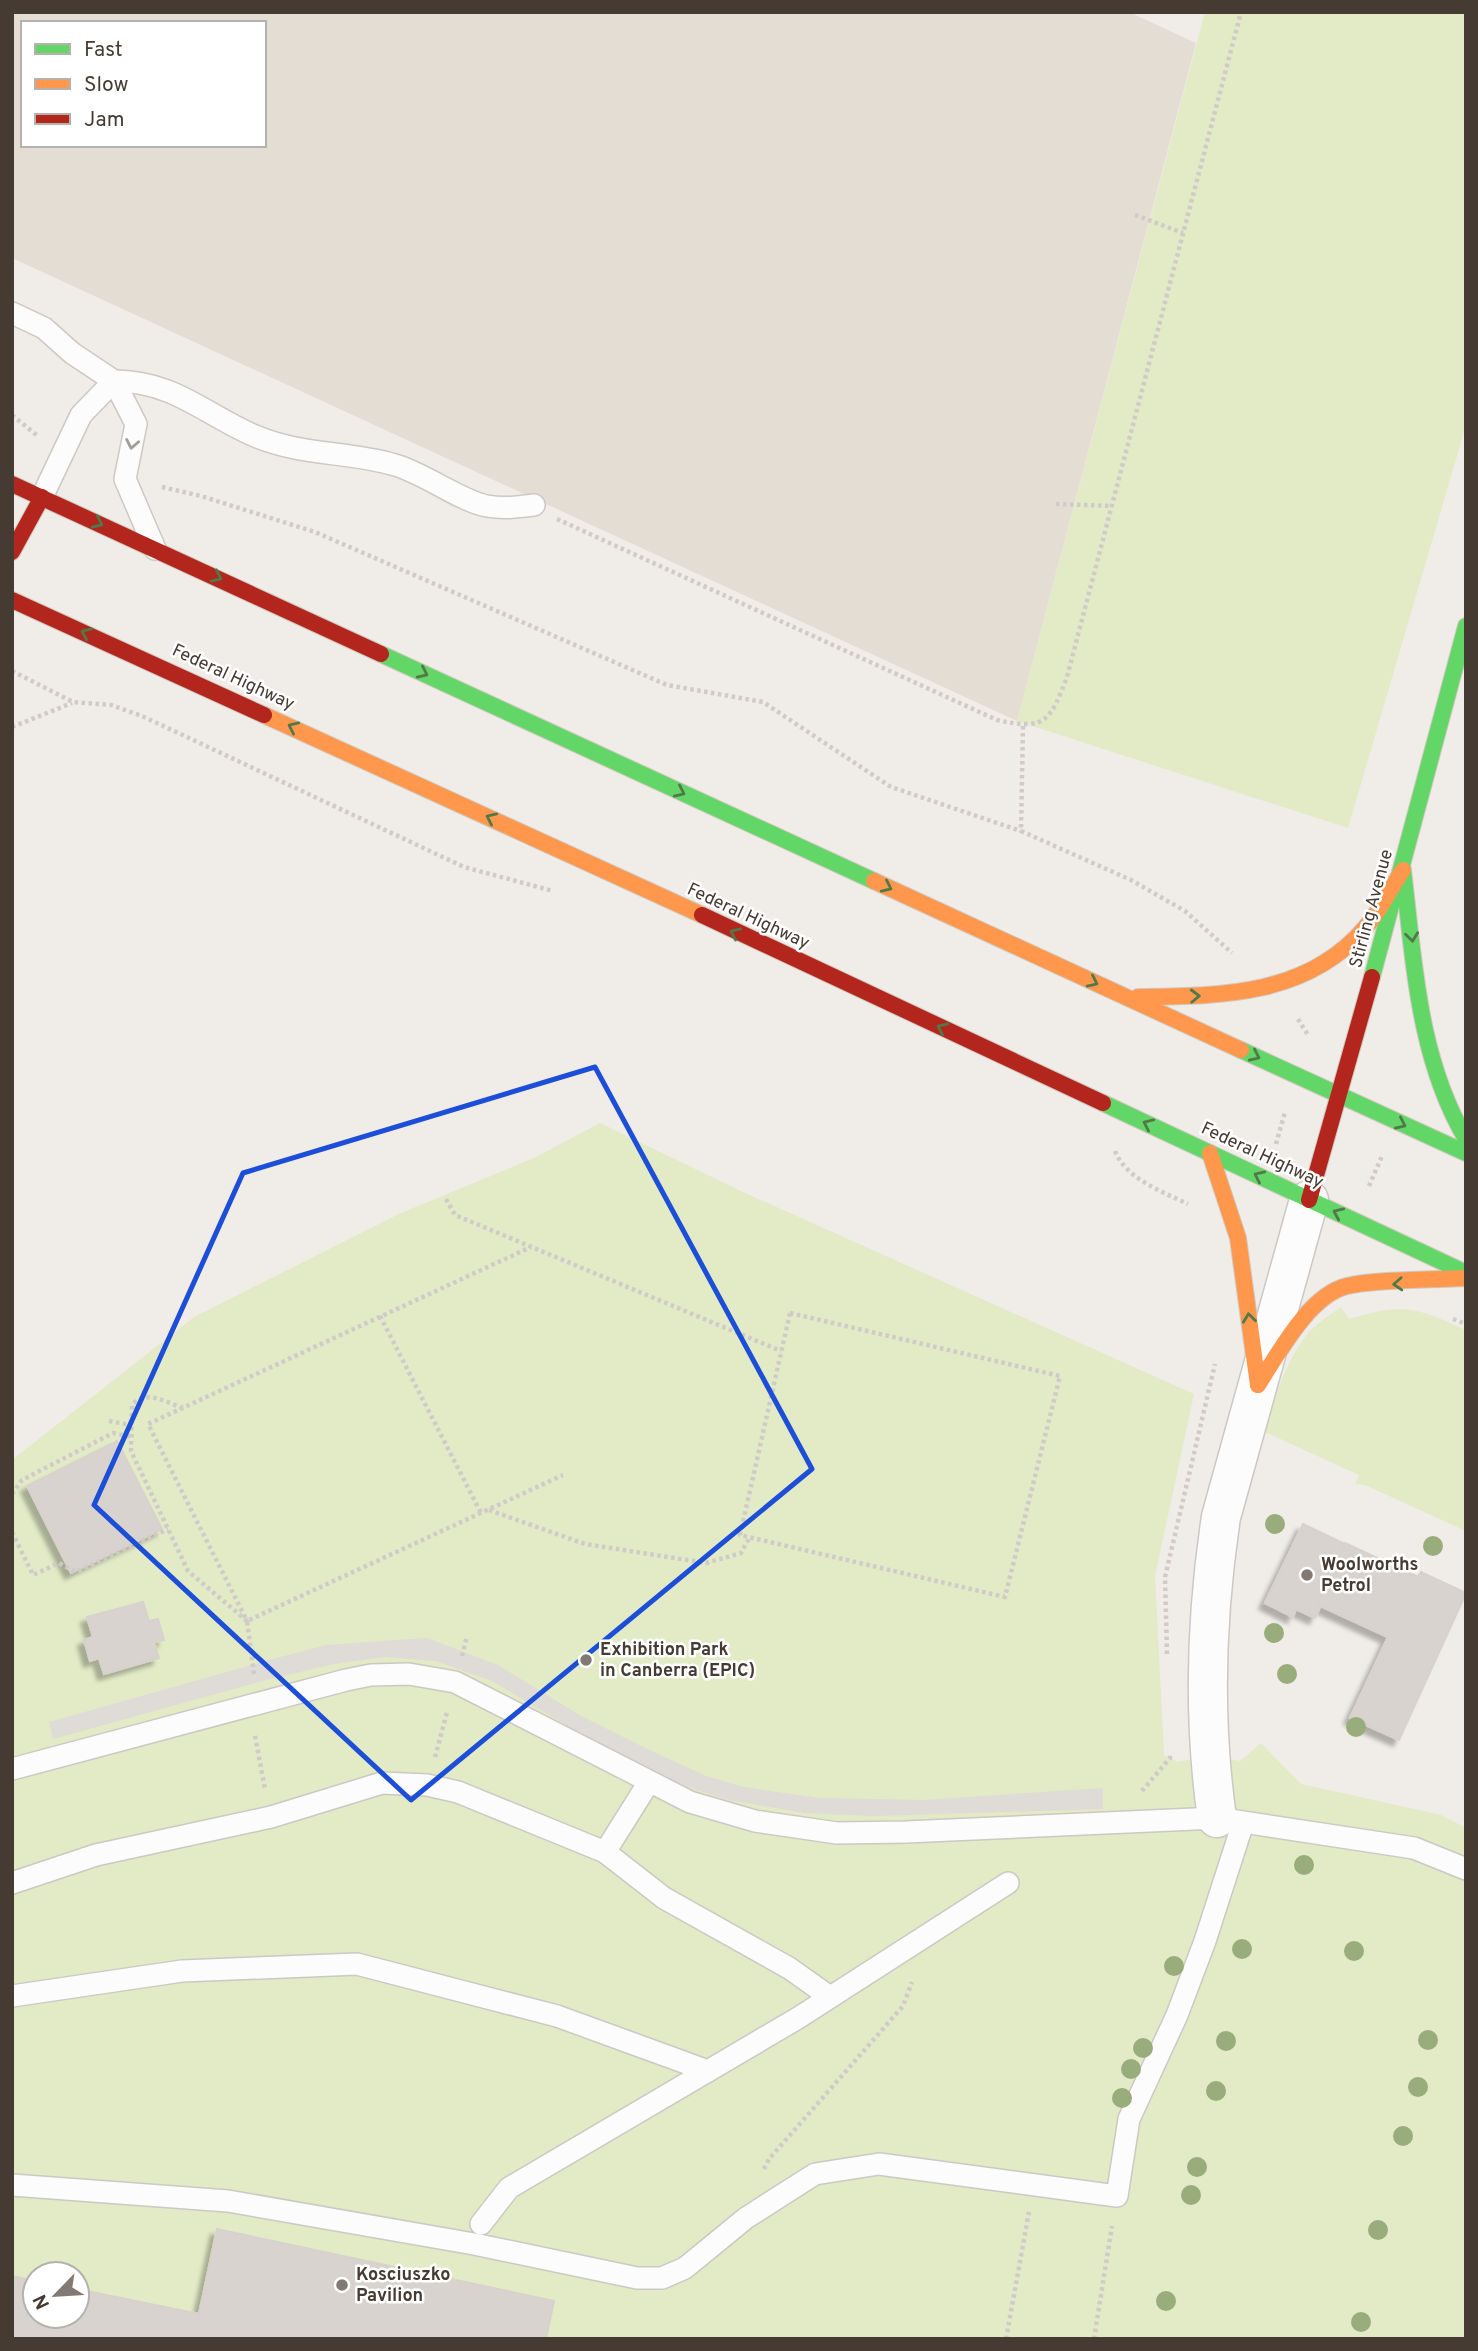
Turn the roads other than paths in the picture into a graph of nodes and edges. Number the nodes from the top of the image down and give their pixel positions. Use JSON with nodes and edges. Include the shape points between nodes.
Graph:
{"nodes":[{"id":1,"x":12,"y":313,"type":"edge"},
{"id":2,"x":114,"y":381,"type":"junction"},
{"id":3,"x":12,"y":484,"type":"edge"},
{"id":4,"x":42,"y":497,"type":"junction"},
{"id":5,"x":534,"y":505,"type":"road end"},
{"id":6,"x":155,"y":549,"type":"junction"},
{"id":7,"x":12,"y":551,"type":"edge"},
{"id":8,"x":12,"y":600,"type":"edge"},
{"id":9,"x":1466,"y":626,"type":"edge"},
{"id":10,"x":1403,"y":870,"type":"junction"},
{"id":11,"x":1126,"y":997,"type":"junction"},
{"id":12,"x":1339,"y":1095,"type":"junction"},
{"id":13,"x":1466,"y":1139,"type":"edge"},
{"id":14,"x":1210,"y":1153,"type":"junction"},
{"id":15,"x":1466,"y":1153,"type":"edge"},
{"id":16,"x":1309,"y":1200,"type":"junction"},
{"id":17,"x":1466,"y":1275,"type":"edge"},
{"id":18,"x":1258,"y":1385,"type":"junction"},
{"id":19,"x":12,"y":1769,"type":"edge"},
{"id":20,"x":649,"y":1782,"type":"junction"},
{"id":21,"x":1230,"y":1821,"type":"junction"},
{"id":22,"x":605,"y":1852,"type":"junction"},
{"id":23,"x":1466,"y":1869,"type":"edge"},
{"id":24,"x":12,"y":1883,"type":"edge"},
{"id":25,"x":1008,"y":1883,"type":"dead end"},
{"id":26,"x":12,"y":1996,"type":"edge"},
{"id":27,"x":830,"y":1997,"type":"junction"},
{"id":28,"x":708,"y":2071,"type":"junction"},
{"id":29,"x":12,"y":2185,"type":"edge"},
{"id":30,"x":481,"y":2224,"type":"dead end"}],
"edges":[{"from":1,"to":2,"type":"lane","via":[[44,328]]},
{"from":2,"to":4,"type":"lane","via":[[81,415]]},
{"from":2,"to":5,"type":"lane","via":[[140,381],[162,388],[253,435],[294,450],[393,464],[483,506]]},
{"from":2,"to":6,"type":"lane","one_way":true,"via":[[136,424],[125,479]]},
{"from":3,"to":4,"type":"main road"},
{"from":4,"to":6,"type":"main road","one_way":true},
{"from":4,"to":7,"type":"main road"},
{"from":6,"to":11,"type":"main road","one_way":true},
{"from":14,"to":8,"type":"main road","name":"Federal Highway","one_way":true},
{"from":9,"to":10,"type":"main road","name":"Stirling Avenue"},
{"from":11,"to":10,"type":"main road","one_way":true,"via":[[1199,996],[1281,987],[1325,965],[1348,946]]},
{"from":10,"to":12,"type":"main road","name":"Stirling Avenue"},
{"from":10,"to":13,"type":"main road","one_way":true,"via":[[1418,985],[1440,1095]]},
{"from":11,"to":12,"type":"main road","one_way":true},
{"from":12,"to":15,"type":"main road","one_way":true},
{"from":12,"to":16,"type":"main road","name":"Stirling Avenue"},
{"from":16,"to":14,"type":"main road","name":"Federal Highway","one_way":true},
{"from":18,"to":14,"type":"main road","one_way":true,"via":[[1236,1221]]},
{"from":17,"to":16,"type":"main road","name":"Federal Highway","one_way":true},
{"from":16,"to":18,"type":"street"},
{"from":17,"to":18,"type":"main road","one_way":true,"via":[[1345,1286],[1308,1314]]},
{"from":18,"to":21,"type":"street","via":[[1220,1517],[1212,1571],[1208,1756]]},
{"from":19,"to":20,"type":"lane","via":[[371,1675],[409,1674],[455,1682]]},
{"from":20,"to":21,"type":"lane","via":[[690,1802],[755,1821],[837,1833]]},
{"from":20,"to":22,"type":"lane"},
{"from":21,"to":23,"type":"lane","via":[[1413,1848]]},
{"from":21,"to":29,"type":"lane","via":[[1182,2003],[1129,2119],[1117,2196],[879,2164],[815,2174],[685,2268],[662,2278],[637,2278],[228,2201]]},
{"from":22,"to":24,"type":"lane","via":[[458,1792],[382,1783],[271,1817],[96,1855]]},
{"from":22,"to":27,"type":"lane","via":[[664,1898],[789,1968]]},
{"from":25,"to":27,"type":"lane"},
{"from":26,"to":28,"type":"lane","via":[[182,1971],[356,1964],[557,2016]]},
{"from":27,"to":28,"type":"lane"},
{"from":28,"to":30,"type":"lane","via":[[509,2188]]}]}
